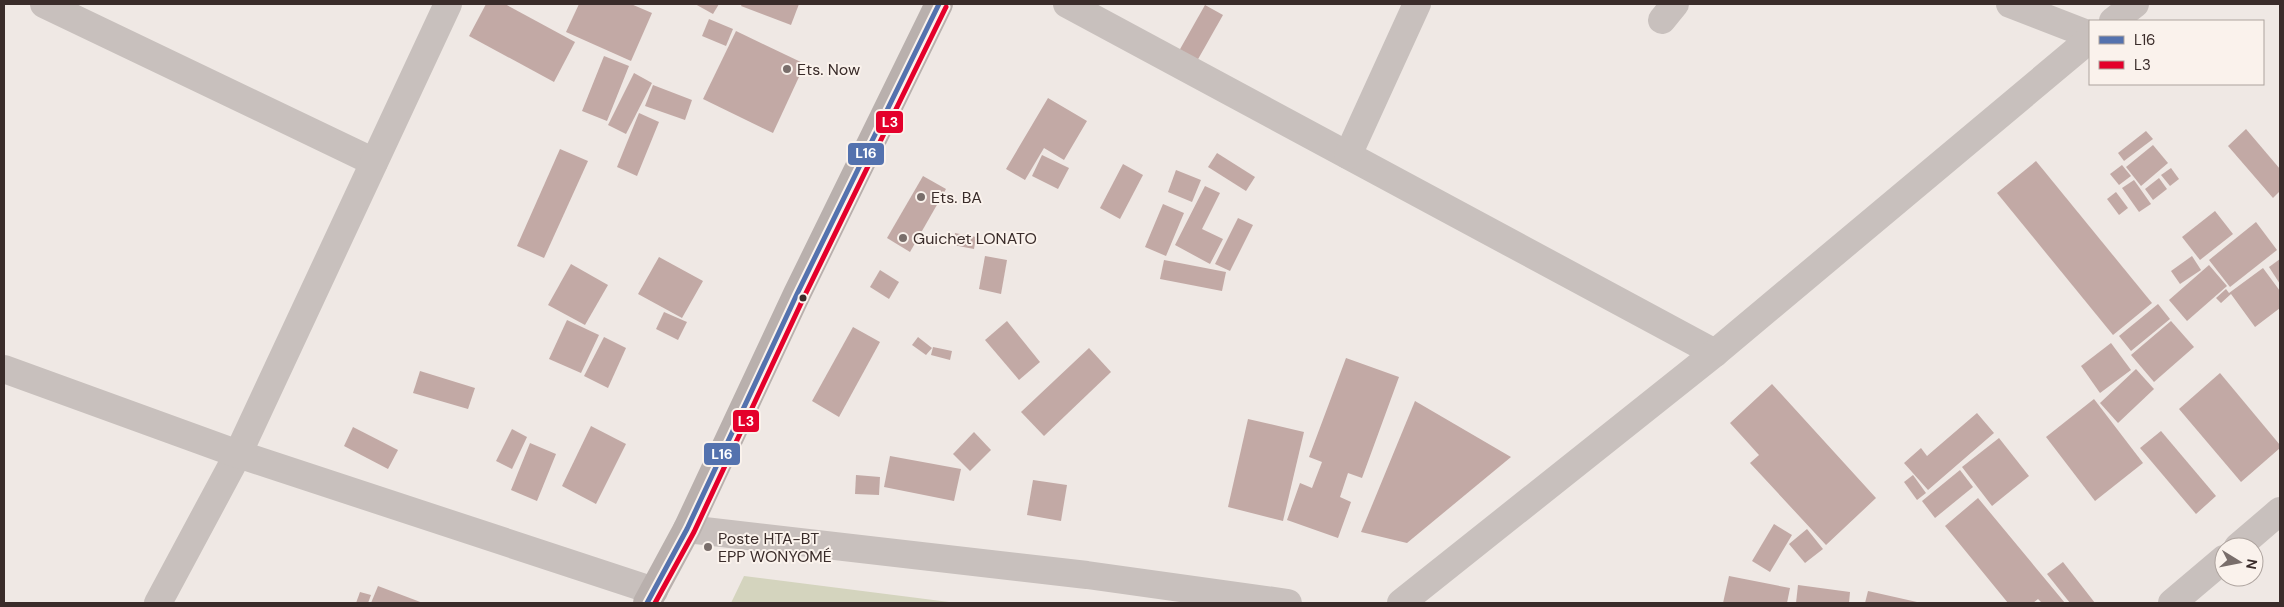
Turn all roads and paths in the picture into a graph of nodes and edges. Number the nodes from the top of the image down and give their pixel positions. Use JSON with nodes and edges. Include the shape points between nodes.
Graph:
{"nodes":[{"id":1,"x":44,"y":4,"type":"edge"},
{"id":2,"x":448,"y":4,"type":"edge"},
{"id":3,"x":939,"y":4,"type":"edge"},
{"id":4,"x":1067,"y":4,"type":"edge"},
{"id":5,"x":1417,"y":4,"type":"edge"},
{"id":6,"x":2010,"y":4,"type":"edge"},
{"id":7,"x":2135,"y":4,"type":"edge"},
{"id":8,"x":2114,"y":20,"type":"edge"},
{"id":9,"x":2089,"y":35,"type":"edge"},
{"id":10,"x":2089,"y":40,"type":"edge"},
{"id":11,"x":1348,"y":155,"type":"junction"},
{"id":12,"x":374,"y":162,"type":"junction"},
{"id":13,"x":1715,"y":353,"type":"junction"},
{"id":14,"x":4,"y":369,"type":"edge"},
{"id":15,"x":238,"y":454,"type":"junction"},
{"id":16,"x":2280,"y":511,"type":"edge"},
{"id":17,"x":687,"y":528,"type":"junction"},
{"id":18,"x":2250,"y":537,"type":"edge"},
{"id":19,"x":2214,"y":567,"type":"edge"},
{"id":20,"x":650,"y":597,"type":"edge"},
{"id":21,"x":158,"y":603,"type":"edge"},
{"id":22,"x":1288,"y":603,"type":"edge"},
{"id":23,"x":1402,"y":603,"type":"edge"},
{"id":24,"x":2172,"y":603,"type":"edge"}],
"edges":[{"from":1,"to":12,"type":"street"},
{"from":2,"to":12,"type":"street"},
{"from":3,"to":17,"type":"main road"},
{"from":4,"to":11,"type":"street"},
{"from":5,"to":11,"type":"street"},
{"from":6,"to":9,"type":"street"},
{"from":7,"to":8,"type":"street"},
{"from":10,"to":13,"type":"street"},
{"from":11,"to":13,"type":"street"},
{"from":12,"to":15,"type":"street"},
{"from":13,"to":23,"type":"street"},
{"from":14,"to":15,"type":"street"},
{"from":15,"to":20,"type":"street"},
{"from":15,"to":21,"type":"street"},
{"from":16,"to":18,"type":"street"},
{"from":17,"to":20,"type":"main road"},
{"from":17,"to":22,"type":"street","via":[[1087,575]]},
{"from":19,"to":24,"type":"street"}]}
